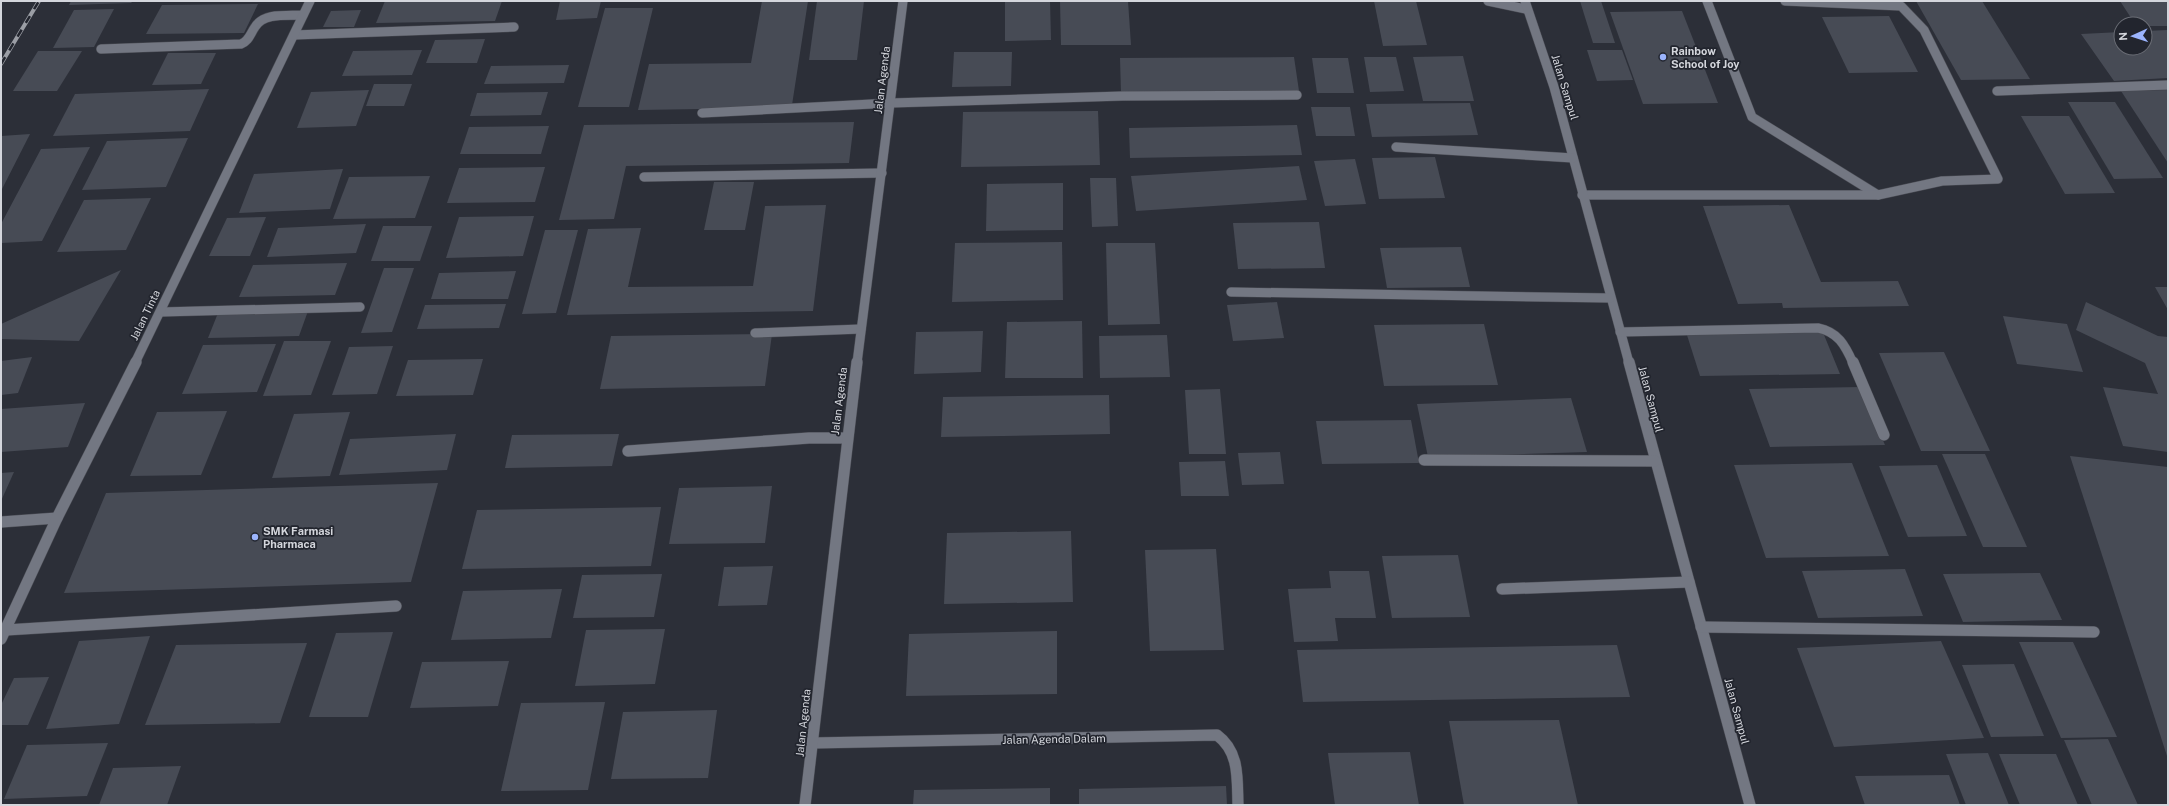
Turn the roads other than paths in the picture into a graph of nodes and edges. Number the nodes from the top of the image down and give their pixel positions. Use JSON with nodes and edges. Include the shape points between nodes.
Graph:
{"nodes":[{"id":1,"x":310,"y":1,"type":"edge"},
{"id":2,"x":903,"y":1,"type":"edge"},
{"id":3,"x":1488,"y":1,"type":"edge"},
{"id":4,"x":1707,"y":1,"type":"edge"},
{"id":5,"x":1785,"y":1,"type":"edge"},
{"id":6,"x":1525,"y":5,"type":"edge"},
{"id":7,"x":303,"y":15,"type":"junction"},
{"id":8,"x":514,"y":27,"type":"dead end"},
{"id":9,"x":294,"y":35,"type":"junction"},
{"id":10,"x":101,"y":49,"type":"dead end"},
{"id":11,"x":2168,"y":85,"type":"edge"},
{"id":12,"x":1997,"y":91,"type":"dead end"},
{"id":13,"x":1297,"y":95,"type":"dead end"},
{"id":14,"x":891,"y":103,"type":"junction"},
{"id":15,"x":702,"y":113,"type":"dead end"},
{"id":16,"x":1396,"y":147,"type":"dead end"},
{"id":17,"x":1573,"y":158,"type":"junction"},
{"id":18,"x":882,"y":173,"type":"junction"},
{"id":19,"x":644,"y":177,"type":"dead end"},
{"id":20,"x":1582,"y":194,"type":"junction"},
{"id":21,"x":1878,"y":195,"type":"junction"},
{"id":22,"x":1231,"y":292,"type":"dead end"},
{"id":23,"x":1610,"y":298,"type":"junction"},
{"id":24,"x":360,"y":308,"type":"dead end"},
{"id":25,"x":161,"y":312,"type":"junction"},
{"id":26,"x":861,"y":329,"type":"junction"},
{"id":27,"x":1620,"y":332,"type":"junction"},
{"id":28,"x":755,"y":333,"type":"dead end"},
{"id":29,"x":1884,"y":435,"type":"dead end"},
{"id":30,"x":847,"y":438,"type":"junction"},
{"id":31,"x":628,"y":452,"type":"dead end"},
{"id":32,"x":1424,"y":460,"type":"dead end"},
{"id":33,"x":1655,"y":461,"type":"junction"},
{"id":34,"x":57,"y":518,"type":"junction"},
{"id":35,"x":1,"y":522,"type":"edge"},
{"id":36,"x":1689,"y":582,"type":"junction"},
{"id":37,"x":1502,"y":589,"type":"dead end"},
{"id":38,"x":396,"y":606,"type":"dead end"},
{"id":39,"x":1701,"y":627,"type":"junction"},
{"id":40,"x":2094,"y":632,"type":"dead end"},
{"id":41,"x":3,"y":635,"type":"edge"},
{"id":42,"x":813,"y":743,"type":"junction"},
{"id":43,"x":805,"y":805,"type":"edge"},
{"id":44,"x":1238,"y":805,"type":"edge"},
{"id":45,"x":1750,"y":805,"type":"edge"}],
"edges":[{"from":1,"to":7,"type":"street","name":"Jalan Tinta"},
{"from":2,"to":14,"type":"street","name":"Jalan Agenda"},
{"from":3,"to":6,"type":"street"},
{"from":4,"to":21,"type":"street","via":[[1752,116]]},
{"from":5,"to":21,"type":"street","via":[[1901,6],[1924,30],[1998,179],[1942,181]]},
{"from":6,"to":17,"type":"street","name":"Jalan Sampul","via":[[1554,88]]},
{"from":7,"to":9,"type":"street","name":"Jalan Tinta"},
{"from":7,"to":10,"type":"street","via":[[265,19],[257,24],[248,41],[241,44]]},
{"from":8,"to":9,"type":"street"},
{"from":9,"to":25,"type":"street","name":"Jalan Tinta"},
{"from":11,"to":12,"type":"street"},
{"from":13,"to":14,"type":"street","via":[[1123,96]]},
{"from":14,"to":15,"type":"street"},
{"from":14,"to":18,"type":"street","name":"Jalan Agenda"},
{"from":16,"to":17,"type":"street"},
{"from":17,"to":20,"type":"street","name":"Jalan Sampul"},
{"from":18,"to":19,"type":"street"},
{"from":18,"to":26,"type":"street","name":"Jalan Agenda"},
{"from":20,"to":21,"type":"street"},
{"from":20,"to":23,"type":"street","name":"Jalan Sampul"},
{"from":22,"to":23,"type":"street"},
{"from":23,"to":27,"type":"street","name":"Jalan Sampul"},
{"from":24,"to":25,"type":"street"},
{"from":25,"to":34,"type":"street","name":"Jalan Tinta"},
{"from":26,"to":28,"type":"street"},
{"from":26,"to":30,"type":"street","name":"Jalan Agenda"},
{"from":27,"to":29,"type":"street","via":[[1818,328],[1828,330],[1845,344]]},
{"from":27,"to":33,"type":"street","name":"Jalan Sampul"},
{"from":30,"to":31,"type":"street","via":[[809,438]]},
{"from":30,"to":42,"type":"street","name":"Jalan Agenda"},
{"from":32,"to":33,"type":"street"},
{"from":33,"to":36,"type":"street","name":"Jalan Sampul"},
{"from":34,"to":35,"type":"street"},
{"from":34,"to":41,"type":"street","name":"Jalan Tinta"},
{"from":36,"to":37,"type":"street"},
{"from":36,"to":39,"type":"street","name":"Jalan Sampul"},
{"from":38,"to":41,"type":"street"},
{"from":39,"to":40,"type":"street"},
{"from":39,"to":45,"type":"street","name":"Jalan Sampul"},
{"from":42,"to":43,"type":"street","name":"Jalan Agenda"},
{"from":42,"to":44,"type":"street","name":"Jalan Agenda Dalam","via":[[1217,735],[1231,747],[1236,764]]}]}
